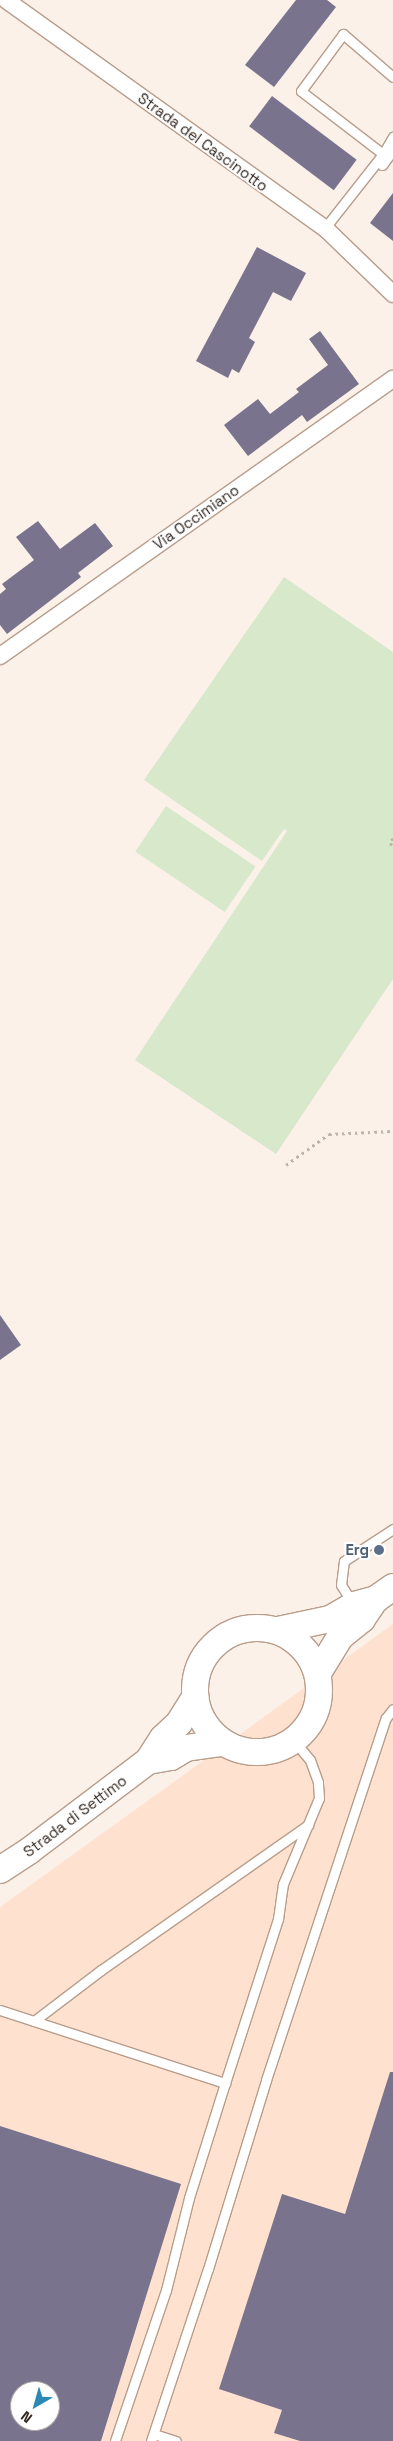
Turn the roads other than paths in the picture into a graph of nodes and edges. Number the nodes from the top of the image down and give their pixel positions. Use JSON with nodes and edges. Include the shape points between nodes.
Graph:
{"nodes":[{"id":1,"x":6,"y":0,"type":"edge"},
{"id":2,"x":393,"y":77,"type":"edge"},
{"id":3,"x":393,"y":137,"type":"edge"},
{"id":4,"x":393,"y":150,"type":"edge"},
{"id":5,"x":382,"y":154,"type":"junction"},
{"id":6,"x":326,"y":230,"type":"junction"},
{"id":7,"x":393,"y":294,"type":"edge"},
{"id":8,"x":393,"y":379,"type":"edge"},
{"id":9,"x":0,"y":656,"type":"edge"},
{"id":10,"x":393,"y":1530,"type":"edge"},
{"id":11,"x":375,"y":1597,"type":"edge"},
{"id":12,"x":278,"y":1630,"type":"junction"},
{"id":13,"x":318,"y":1673,"type":"junction"},
{"id":14,"x":195,"y":1696,"type":"junction"},
{"id":15,"x":393,"y":1709,"type":"edge"},
{"id":16,"x":294,"y":1741,"type":"junction"},
{"id":17,"x":222,"y":1743,"type":"junction"},
{"id":18,"x":148,"y":1760,"type":"junction"},
{"id":19,"x":308,"y":1825,"type":"junction"},
{"id":20,"x":0,"y":1870,"type":"edge"},
{"id":21,"x":0,"y":2010,"type":"edge"},
{"id":22,"x":34,"y":2021,"type":"junction"},
{"id":23,"x":225,"y":2083,"type":"junction"},
{"id":24,"x":152,"y":2437,"type":"edge"},
{"id":25,"x":115,"y":2441,"type":"edge"},
{"id":26,"x":176,"y":2441,"type":"edge"}],
"edges":[{"from":1,"to":6,"type":"street","name":"Strada del Cascinotto"},
{"from":2,"to":5,"type":"lane","via":[[343,34],[301,91]]},
{"from":3,"to":5,"type":"lane"},
{"from":4,"to":6,"type":"lane","via":[[356,199]]},
{"from":5,"to":6,"type":"lane"},
{"from":6,"to":7,"type":"street","name":"Strada del Cascinotto"},
{"from":8,"to":9,"type":"street","name":"Via Occimiano"},
{"from":10,"to":11,"type":"lane","via":[[344,1562],[341,1585]]},
{"from":11,"to":12,"type":"main road","via":[[330,1619]]},
{"from":11,"to":13,"type":"main road","via":[[362,1619],[340,1637]]},
{"from":12,"to":13,"type":"main road","via":[[302,1648]]},
{"from":12,"to":14,"type":"main road","via":[[265,1626],[251,1628],[230,1633],[213,1645],[200,1663]]},
{"from":13,"to":16,"type":"main road","via":[[317,1709],[308,1727]]},
{"from":14,"to":17,"type":"main road","via":[[205,1724]]},
{"from":14,"to":18,"type":"main road","name":"Strada di Settimo","via":[[179,1723]]},
{"from":15,"to":24,"type":"lane","via":[[386,1718],[268,2071],[208,2269]]},
{"from":16,"to":17,"type":"main road","via":[[276,1750],[256,1753]]},
{"from":16,"to":19,"type":"lane","via":[[310,1760],[318,1782],[319,1798]]},
{"from":17,"to":18,"type":"main road","name":"Strada di Settimo","via":[[186,1748],[171,1757]]},
{"from":18,"to":20,"type":"main road","name":"Strada di Settimo"},
{"from":19,"to":22,"type":"lane"},
{"from":19,"to":23,"type":"lane","via":[[283,1884],[278,1919]]},
{"from":21,"to":22,"type":"lane"},
{"from":22,"to":23,"type":"lane"},
{"from":23,"to":25,"type":"lane","via":[[189,2198],[166,2290]]},
{"from":24,"to":26,"type":"lane"}]}
